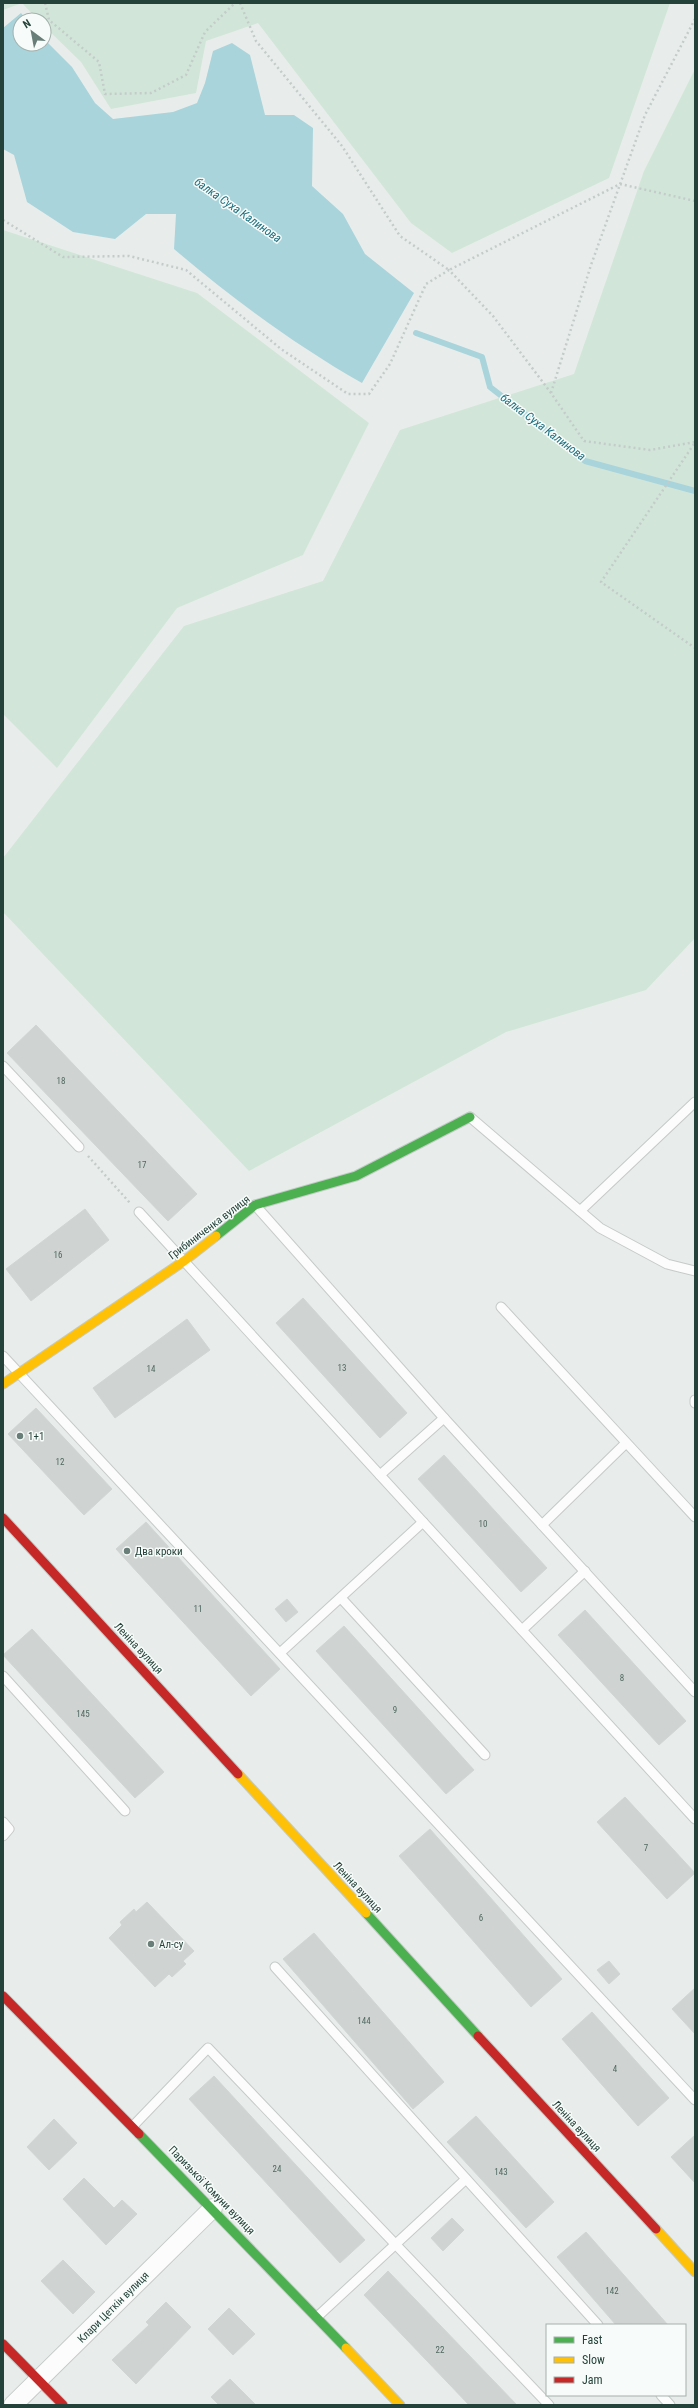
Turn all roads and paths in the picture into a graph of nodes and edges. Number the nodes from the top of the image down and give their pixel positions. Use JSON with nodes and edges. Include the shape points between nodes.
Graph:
{"nodes":[{"id":1,"x":46,"y":3,"type":"edge"},
{"id":2,"x":234,"y":3,"type":"edge"},
{"id":3,"x":240,"y":3,"type":"edge"},
{"id":4,"x":695,"y":19,"type":"edge"},
{"id":5,"x":620,"y":184,"type":"junction"},
{"id":6,"x":695,"y":201,"type":"edge"},
{"id":7,"x":3,"y":220,"type":"edge"},
{"id":8,"x":449,"y":270,"type":"junction"},
{"id":9,"x":551,"y":393,"type":"junction"},
{"id":10,"x":695,"y":443,"type":"edge"},
{"id":11,"x":695,"y":648,"type":"edge"},
{"id":12,"x":3,"y":1066,"type":"edge"},
{"id":13,"x":695,"y":1102,"type":"edge"},
{"id":14,"x":470,"y":1117,"type":"joint"},
{"id":15,"x":79,"y":1147,"type":"joint"},
{"id":16,"x":255,"y":1205,"type":"junction"},
{"id":17,"x":580,"y":1211,"type":"junction"},
{"id":18,"x":139,"y":1212,"type":"joint"},
{"id":19,"x":184,"y":1261,"type":"junction"},
{"id":20,"x":695,"y":1271,"type":"edge"},
{"id":21,"x":501,"y":1306,"type":"dead end"},
{"id":22,"x":3,"y":1356,"type":"edge"},
{"id":23,"x":19,"y":1373,"type":"junction"},
{"id":24,"x":3,"y":1384,"type":"edge"},
{"id":25,"x":444,"y":1418,"type":"junction"},
{"id":26,"x":626,"y":1443,"type":"junction"},
{"id":27,"x":380,"y":1475,"type":"junction"},
{"id":28,"x":695,"y":1517,"type":"edge"},
{"id":29,"x":3,"y":1518,"type":"edge"},
{"id":30,"x":423,"y":1522,"type":"junction"},
{"id":31,"x":542,"y":1525,"type":"junction"},
{"id":32,"x":585,"y":1572,"type":"junction"},
{"id":33,"x":341,"y":1598,"type":"junction"},
{"id":34,"x":522,"y":1630,"type":"junction"},
{"id":35,"x":280,"y":1653,"type":"junction"},
{"id":36,"x":3,"y":1676,"type":"edge"},
{"id":37,"x":695,"y":1692,"type":"edge"},
{"id":38,"x":485,"y":1755,"type":"dead end"},
{"id":39,"x":125,"y":1810,"type":"dead end"},
{"id":40,"x":695,"y":1819,"type":"edge"},
{"id":41,"x":3,"y":1822,"type":"edge"},
{"id":42,"x":3,"y":1836,"type":"edge"},
{"id":43,"x":275,"y":1967,"type":"dead end"},
{"id":44,"x":3,"y":1996,"type":"edge"},
{"id":45,"x":695,"y":2100,"type":"edge"},
{"id":46,"x":133,"y":2126,"type":"junction"},
{"id":47,"x":466,"y":2179,"type":"junction"},
{"id":48,"x":214,"y":2208,"type":"junction"},
{"id":49,"x":395,"y":2244,"type":"junction"},
{"id":50,"x":695,"y":2272,"type":"edge"},
{"id":51,"x":318,"y":2317,"type":"junction"},
{"id":52,"x":597,"y":2324,"type":"edge"},
{"id":53,"x":3,"y":2344,"type":"edge"},
{"id":54,"x":39,"y":2380,"type":"junction"},
{"id":55,"x":661,"y":2396,"type":"edge"},
{"id":56,"x":13,"y":2405,"type":"edge"},
{"id":57,"x":63,"y":2405,"type":"edge"},
{"id":58,"x":400,"y":2405,"type":"edge"},
{"id":59,"x":549,"y":2405,"type":"edge"},
{"id":60,"x":670,"y":2405,"type":"edge"}],
"edges":[{"from":1,"to":2,"type":"path","via":[[49,20],[99,62],[105,94],[151,93],[186,75],[205,32]]},
{"from":3,"to":8,"type":"path","via":[[256,41],[342,146],[400,236]]},
{"from":4,"to":5,"type":"path","via":[[645,115]]},
{"from":5,"to":6,"type":"path"},
{"from":5,"to":8,"type":"path"},
{"from":5,"to":9,"type":"path","via":[[591,265]]},
{"from":7,"to":8,"type":"path","via":[[63,257],[129,256],[186,270],[281,349],[348,394],[369,394],[390,364],[426,284]]},
{"from":8,"to":9,"type":"path","via":[[493,316]]},
{"from":9,"to":10,"type":"path","via":[[584,441],[650,450]]},
{"from":10,"to":11,"type":"path","via":[[601,582]]},
{"from":12,"to":15,"type":"lane"},
{"from":13,"to":17,"type":"lane"},
{"from":14,"to":16,"type":"street","name":"Грибиниченка вулиця","via":[[356,1176]]},
{"from":14,"to":17,"type":"lane"},
{"from":15,"to":18,"type":"path"},
{"from":16,"to":19,"type":"street","name":"Грибиниченка вулиця"},
{"from":16,"to":25,"type":"lane"},
{"from":17,"to":20,"type":"lane","via":[[600,1228],[667,1264]]},
{"from":18,"to":19,"type":"lane"},
{"from":19,"to":23,"type":"street","name":"Грибиниченка вулиця"},
{"from":19,"to":27,"type":"lane"},
{"from":21,"to":26,"type":"lane"},
{"from":22,"to":23,"type":"lane"},
{"from":23,"to":24,"type":"street","name":"Грибиниченка вулиця"},
{"from":23,"to":35,"type":"lane"},
{"from":25,"to":27,"type":"lane"},
{"from":25,"to":31,"type":"lane"},
{"from":26,"to":28,"type":"lane"},
{"from":26,"to":31,"type":"lane"},
{"from":27,"to":30,"type":"lane"},
{"from":29,"to":50,"type":"street","name":"Леніна вулиця"},
{"from":30,"to":33,"type":"lane"},
{"from":30,"to":34,"type":"lane"},
{"from":31,"to":32,"type":"lane"},
{"from":32,"to":34,"type":"lane"},
{"from":32,"to":37,"type":"lane"},
{"from":33,"to":35,"type":"lane"},
{"from":33,"to":38,"type":"lane"},
{"from":34,"to":40,"type":"lane"},
{"from":35,"to":45,"type":"lane"},
{"from":36,"to":39,"type":"lane"},
{"from":41,"to":42,"type":"lane","via":[[9,1829]]},
{"from":43,"to":47,"type":"lane"},
{"from":44,"to":46,"type":"street","name":"Паризької Комуни вулиця"},
{"from":46,"to":48,"type":"street","name":"Паризької Комуни вулиця"},
{"from":46,"to":49,"type":"lane","via":[[208,2048]]},
{"from":47,"to":49,"type":"lane"},
{"from":47,"to":52,"type":"lane"},
{"from":48,"to":51,"type":"street","name":"Паризької Комуни вулиця"},
{"from":48,"to":54,"type":"street","name":"Клари Цеткін вулиця"},
{"from":49,"to":51,"type":"lane"},
{"from":49,"to":59,"type":"lane"},
{"from":51,"to":58,"type":"street","name":"Паризької Комуни вулиця"},
{"from":53,"to":54,"type":"street"},
{"from":54,"to":56,"type":"street","name":"Клари Цеткін вулиця"},
{"from":54,"to":57,"type":"street"},
{"from":55,"to":60,"type":"lane"}]}
